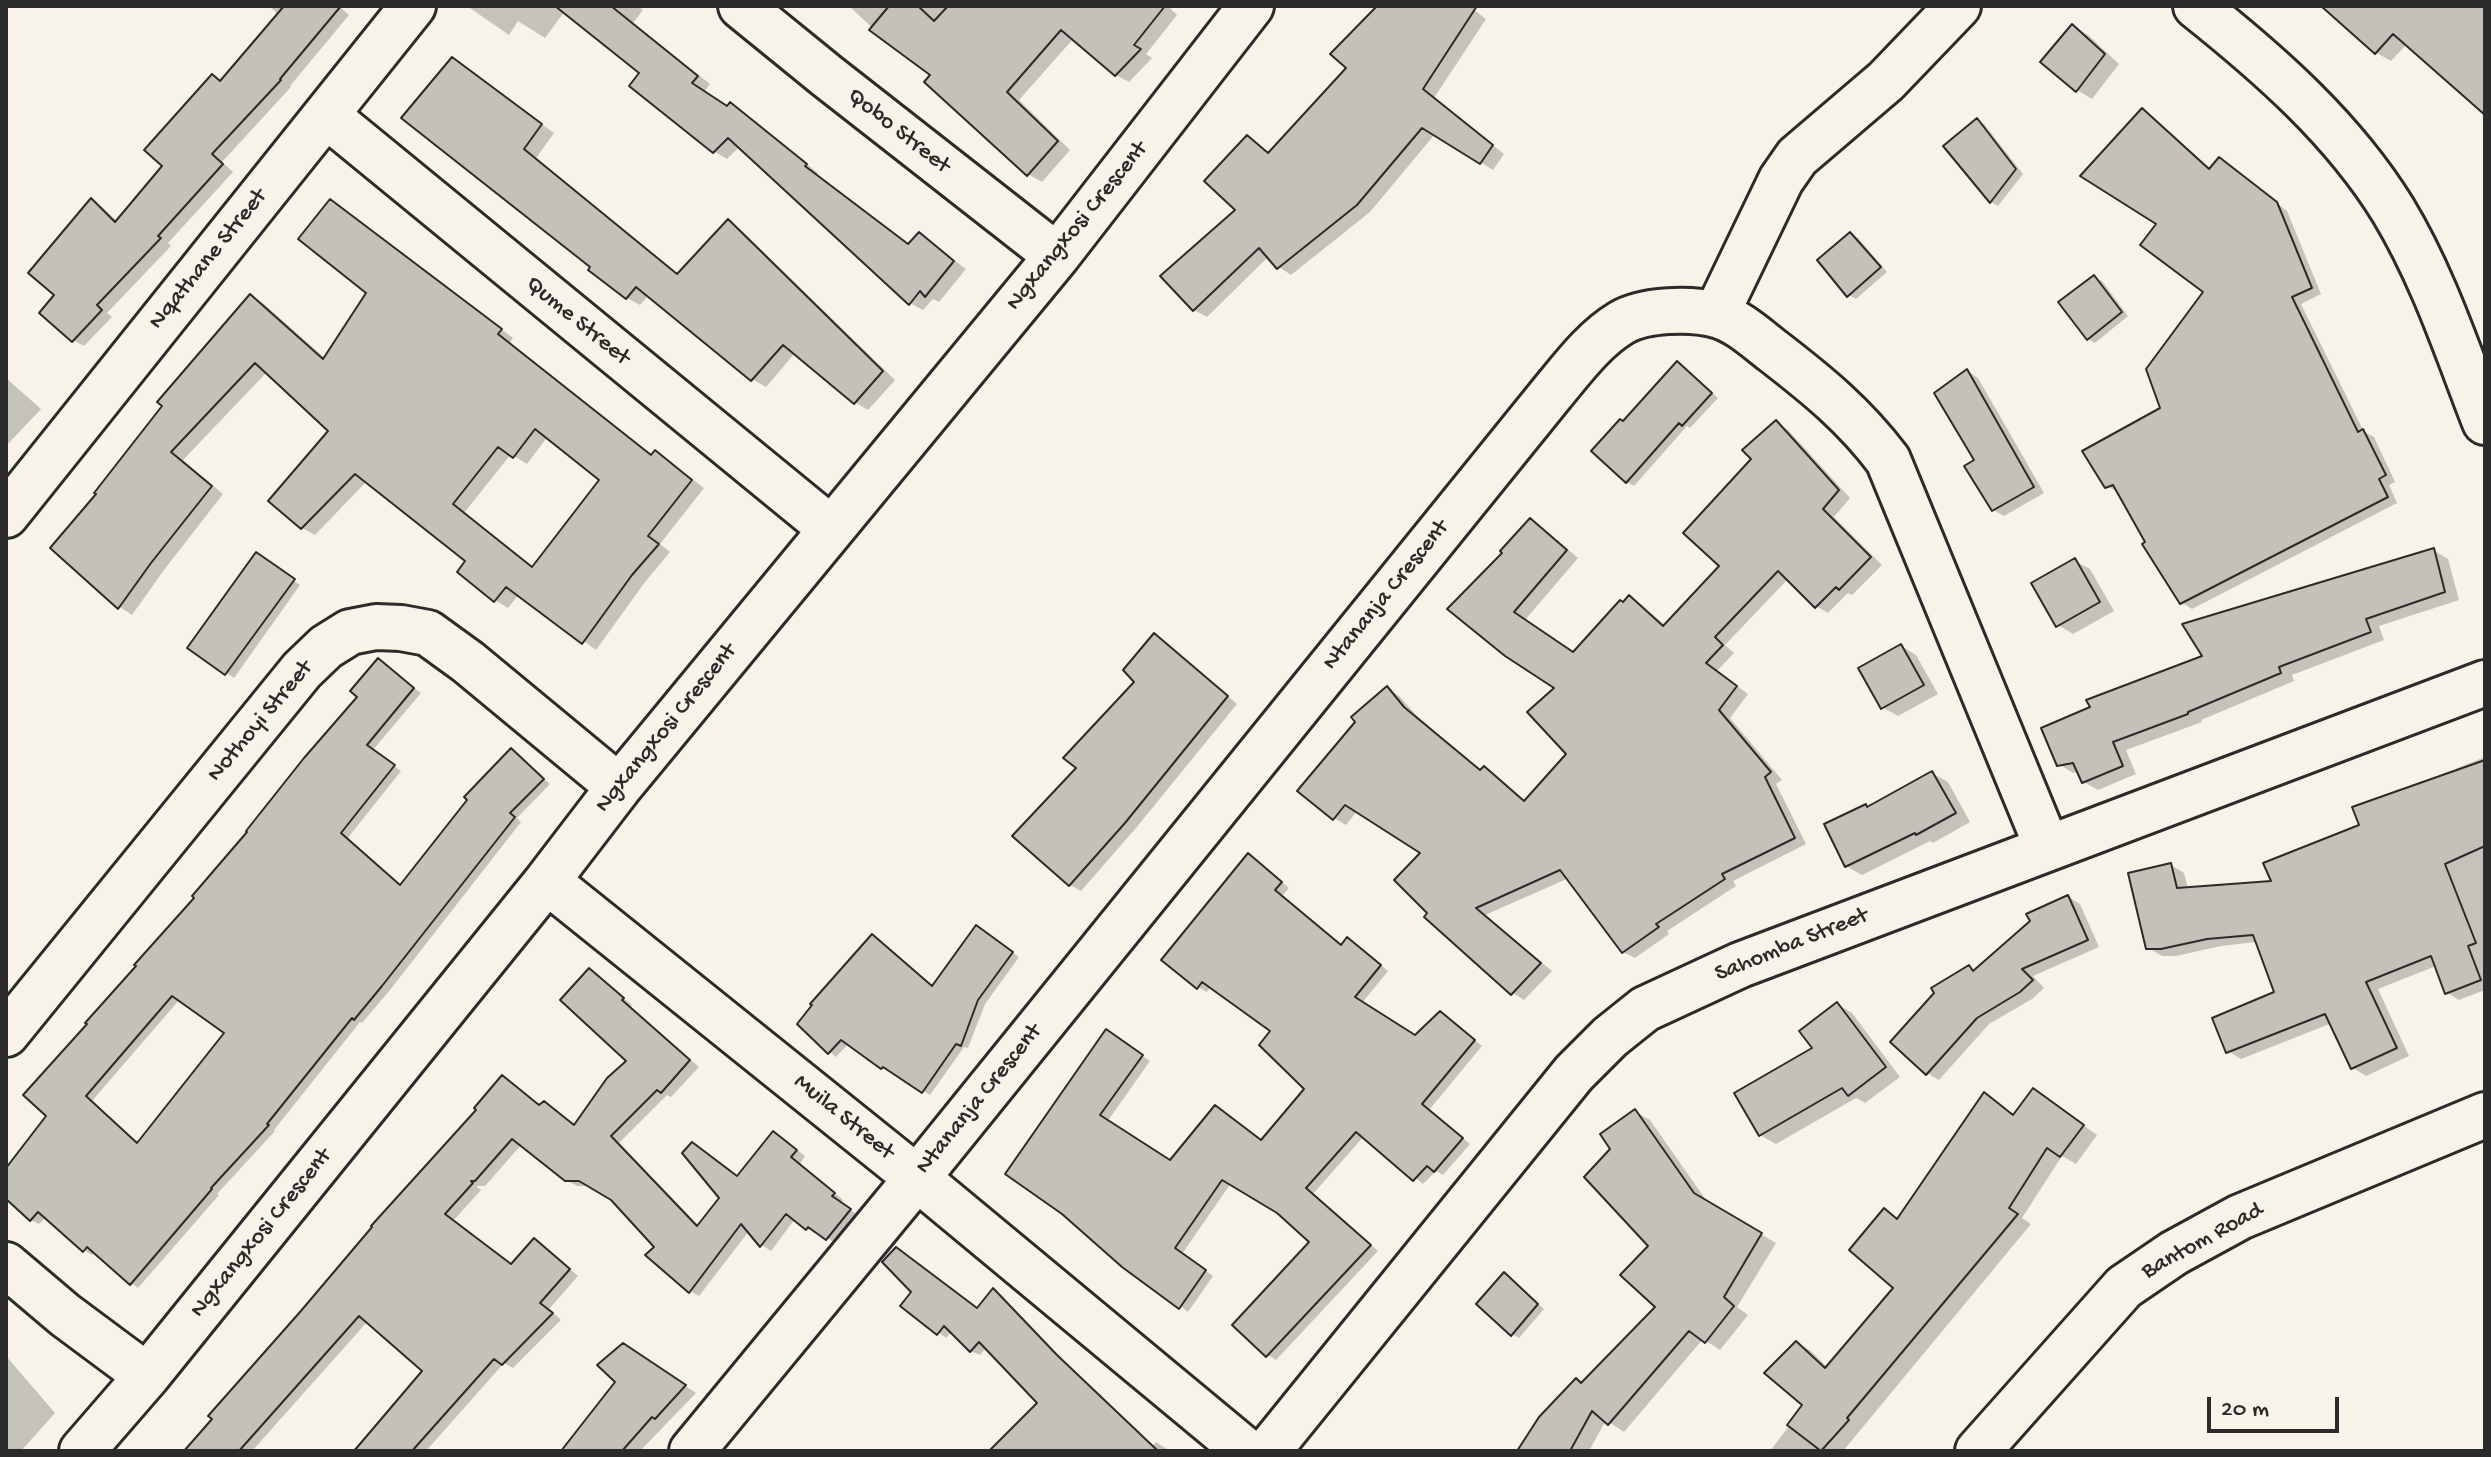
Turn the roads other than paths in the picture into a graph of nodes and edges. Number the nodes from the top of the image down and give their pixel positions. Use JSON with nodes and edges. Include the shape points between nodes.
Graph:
{"nodes":[{"id":1,"x":413,"y":6,"type":"edge"},
{"id":2,"x":741,"y":6,"type":"edge"},
{"id":3,"x":1251,"y":6,"type":"edge"},
{"id":4,"x":1958,"y":6,"type":"edge"},
{"id":5,"x":2212,"y":11,"type":"edge"},
{"id":6,"x":326,"y":115,"type":"junction"},
{"id":7,"x":1057,"y":256,"type":"junction"},
{"id":8,"x":1716,"y":315,"type":"junction"},
{"id":9,"x":2485,"y":422,"type":"edge"},
{"id":10,"x":6,"y":515,"type":"edge"},
{"id":11,"x":830,"y":528,"type":"junction"},
{"id":12,"x":2485,"y":683,"type":"edge"},
{"id":13,"x":619,"y":787,"type":"junction"},
{"id":14,"x":2047,"y":847,"type":"junction"},
{"id":15,"x":547,"y":881,"type":"junction"},
{"id":16,"x":6,"y":1034,"type":"edge"},
{"id":17,"x":2485,"y":1115,"type":"edge"},
{"id":18,"x":917,"y":1178,"type":"junction"},
{"id":19,"x":6,"y":1265,"type":"edge"},
{"id":20,"x":147,"y":1376,"type":"junction"},
{"id":21,"x":82,"y":1451,"type":"edge"},
{"id":22,"x":692,"y":1451,"type":"edge"},
{"id":23,"x":1246,"y":1451,"type":"edge"},
{"id":24,"x":1268,"y":1451,"type":"edge"},
{"id":25,"x":1978,"y":1451,"type":"edge"}],
"edges":[{"from":1,"to":6,"type":"street","name":"Nqathane Street"},
{"from":2,"to":7,"type":"street","name":"Qobo Street"},
{"from":3,"to":7,"type":"street","name":"Ngxangxosi Crescent"},
{"from":4,"to":8,"type":"street","via":[[1886,81],[1797,157]]},
{"from":5,"to":9,"type":"street","via":[[2318,113],[2358,158],[2394,211],[2429,279]]},
{"from":6,"to":10,"type":"street","name":"Nqathane Street"},
{"from":6,"to":11,"type":"street","name":"Qume Street"},
{"from":7,"to":11,"type":"street","name":"Ngxangxosi Crescent"},
{"from":8,"to":14,"type":"street","name":"Ntananja Crescent","via":[[1740,326],[1830,395],[1888,460]]},
{"from":8,"to":18,"type":"street","name":"Ntananja Crescent","via":[[1673,310],[1649,314],[1622,323],[1585,353]]},
{"from":11,"to":13,"type":"street","name":"Ngxangxosi Crescent"},
{"from":12,"to":14,"type":"street","name":"Sahomba Street"},
{"from":13,"to":15,"type":"street","name":"Ngxangxosi Crescent"},
{"from":13,"to":16,"type":"street","name":"Nothoyi Street","via":[[428,633],[376,627],[350,632],[302,670]]},
{"from":14,"to":24,"type":"street","name":"Sahomba Street","via":[[1740,965],[1645,1009],[1574,1073]]},
{"from":15,"to":18,"type":"street","name":"Muila Street"},
{"from":15,"to":20,"type":"street","name":"Ngxangxosi Crescent"},
{"from":17,"to":25,"type":"street","name":"Bantom Road","via":[[2240,1217],[2174,1253],[2124,1287]]},
{"from":18,"to":22,"type":"street","name":"Ntananja Crescent"},
{"from":18,"to":23,"type":"street","name":"Muila Street"},
{"from":19,"to":20,"type":"street"},
{"from":20,"to":21,"type":"street","name":"Ngxangxosi Crescent"}]}
